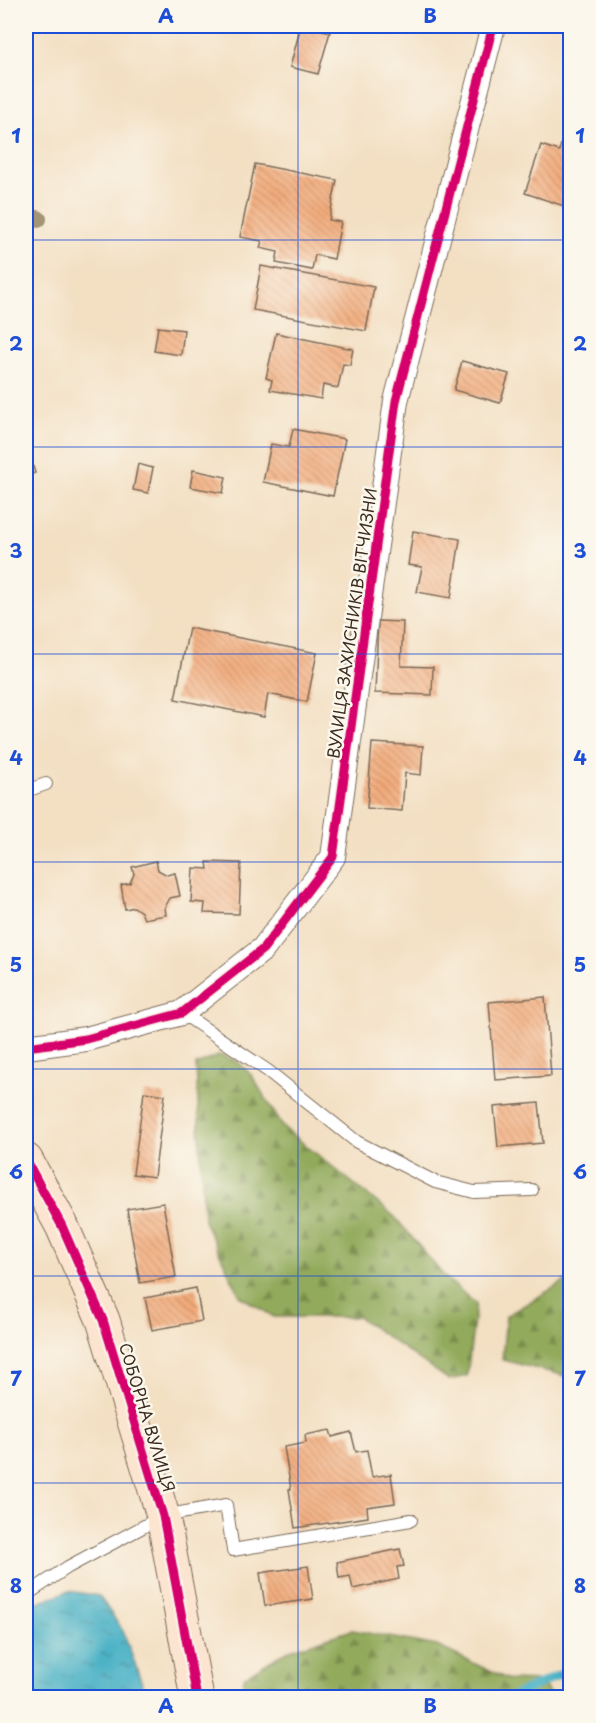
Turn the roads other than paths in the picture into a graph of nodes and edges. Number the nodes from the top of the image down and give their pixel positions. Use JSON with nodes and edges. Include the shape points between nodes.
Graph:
{"nodes":[{"id":1,"x":493,"y":26,"type":"edge"},
{"id":2,"x":46,"y":784,"type":"dead end"},
{"id":3,"x":26,"y":791,"type":"edge"},
{"id":4,"x":182,"y":1013,"type":"junction"},
{"id":5,"x":26,"y":1047,"type":"edge"},
{"id":6,"x":26,"y":1160,"type":"edge"},
{"id":7,"x":532,"y":1190,"type":"dead end"},
{"id":8,"x":163,"y":1516,"type":"junction"},
{"id":9,"x":411,"y":1520,"type":"dead end"},
{"id":10,"x":26,"y":1595,"type":"edge"},
{"id":11,"x":197,"y":1698,"type":"edge"}],
"edges":[{"from":1,"to":4,"type":"street","name":"ВУЛИЦЯ ЗАХИСНИКІВ ВІТЧИЗНИ","via":[[396,401],[333,857],[263,949]]},
{"from":2,"to":3,"type":"lane"},
{"from":4,"to":5,"type":"street","name":"ВУЛИЦЯ ЗАХИСНИКІВ ВІТЧИЗНИ","via":[[86,1039]]},
{"from":4,"to":7,"type":"lane","via":[[268,1071],[357,1142],[435,1182],[474,1192]]},
{"from":6,"to":8,"type":"street","name":"СОБОРНА ВУЛИЦЯ","via":[[62,1226],[103,1320]]},
{"from":8,"to":9,"type":"lane","via":[[226,1505],[233,1550]]},
{"from":8,"to":10,"type":"lane"},
{"from":8,"to":11,"type":"street","name":"СОБОРНА ВУЛИЦЯ"}]}
